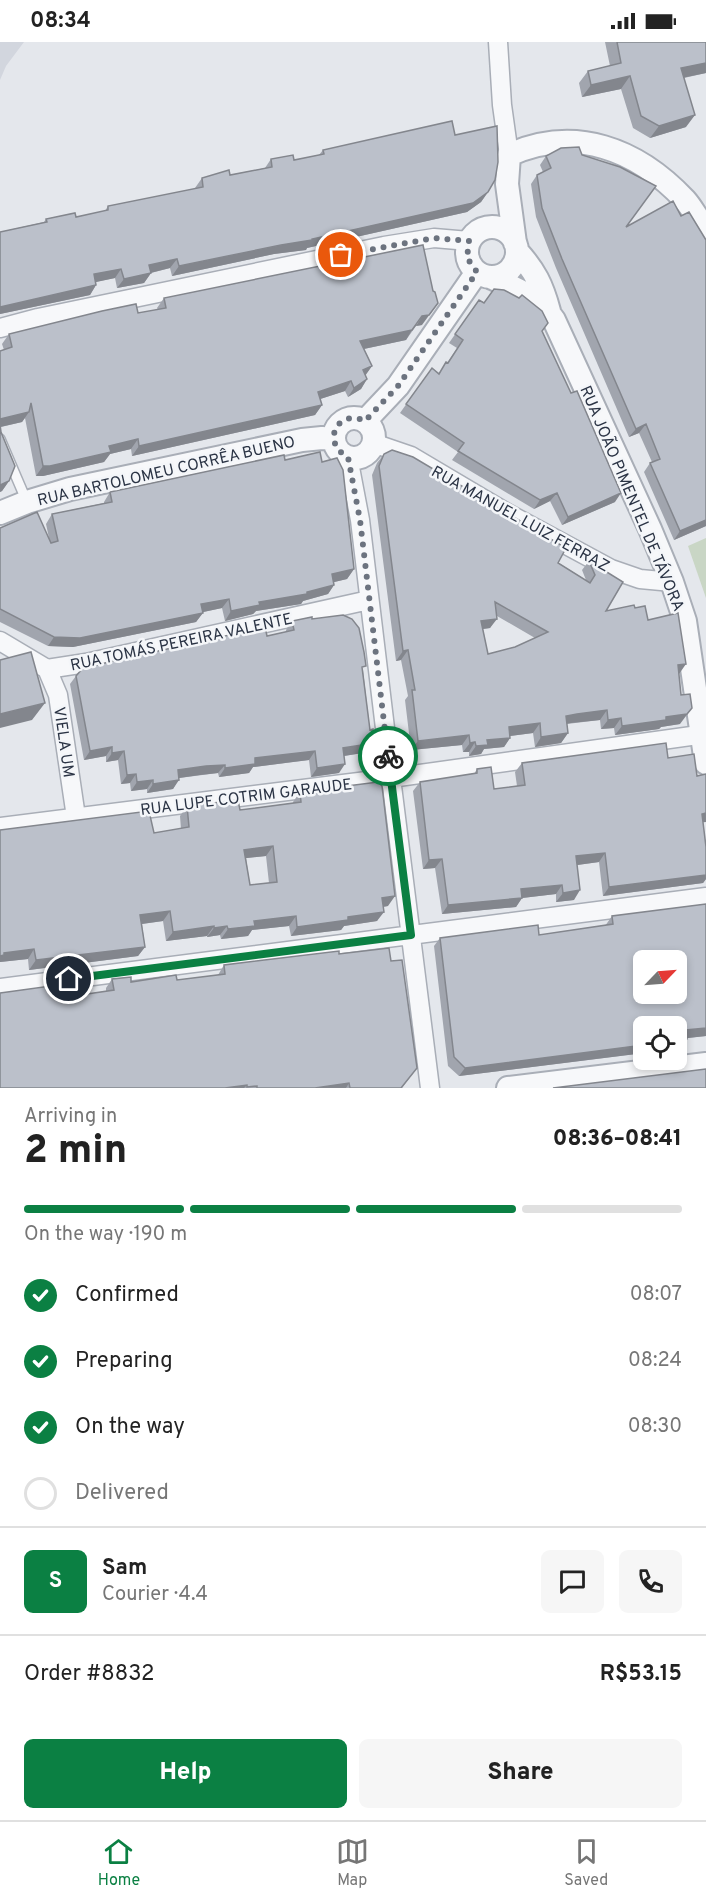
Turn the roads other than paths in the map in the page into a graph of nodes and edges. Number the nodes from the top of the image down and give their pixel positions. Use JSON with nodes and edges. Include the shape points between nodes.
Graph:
{"nodes":[{"id":1,"x":498,"y":42,"type":"edge"},
{"id":2,"x":509,"y":155,"type":"junction"},
{"id":3,"x":507,"y":183,"type":"junction"},
{"id":4,"x":706,"y":231,"type":"edge"},
{"id":5,"x":475,"y":235,"type":"junction"},
{"id":6,"x":516,"y":247,"type":"junction"},
{"id":7,"x":484,"y":275,"type":"junction"},
{"id":8,"x":549,"y":311,"type":"junction"},
{"id":9,"x":0,"y":328,"type":"edge"},
{"id":10,"x":365,"y":421,"type":"junction"},
{"id":11,"x":0,"y":439,"type":"edge"},
{"id":12,"x":334,"y":439,"type":"junction"},
{"id":13,"x":373,"y":443,"type":"junction"},
{"id":14,"x":348,"y":457,"type":"junction"},
{"id":15,"x":27,"y":501,"type":"junction"},
{"id":16,"x":0,"y":513,"type":"edge"},
{"id":17,"x":672,"y":582,"type":"junction"},
{"id":18,"x":369,"y":600,"type":"junction"},
{"id":19,"x":0,"y":641,"type":"edge"},
{"id":20,"x":47,"y":669,"type":"junction"},
{"id":21,"x":704,"y":734,"type":"edge"},
{"id":22,"x":706,"y":763,"type":"edge"},
{"id":23,"x":391,"y":778,"type":"junction"},
{"id":24,"x":76,"y":818,"type":"junction"},
{"id":25,"x":0,"y":827,"type":"edge"},
{"id":26,"x":706,"y":897,"type":"edge"},
{"id":27,"x":411,"y":935,"type":"junction"},
{"id":28,"x":0,"y":988,"type":"edge"},
{"id":29,"x":706,"y":1064,"type":"edge"},
{"id":30,"x":430,"y":1088,"type":"edge"},
{"id":31,"x":508,"y":1088,"type":"edge"}],
"edges":[{"from":1,"to":2,"type":"street"},
{"from":2,"to":3,"type":"street"},
{"from":2,"to":4,"type":"street","via":[[547,143],[590,143],[610,148],[661,178],[686,201]]},
{"from":3,"to":5,"type":"street"},
{"from":3,"to":6,"type":"street"},
{"from":5,"to":6,"type":"street","via":[[489,227],[497,228],[511,236]]},
{"from":5,"to":7,"type":"street","via":[[467,258]]},
{"from":5,"to":9,"type":"street","via":[[384,246]]},
{"from":6,"to":7,"type":"street","via":[[513,266],[500,276]]},
{"from":6,"to":8,"type":"street","name":"RUA JOÃO PIMENTEL DE TÁVORA","via":[[542,285]]},
{"from":7,"to":8,"type":"street","name":"RUA JOÃO PIMENTEL DE TÁVORA","via":[[517,289]]},
{"from":7,"to":10,"type":"street","via":[[398,386]]},
{"from":8,"to":17,"type":"street","name":"RUA JOÃO PIMENTEL DE TÁVORA"},
{"from":10,"to":12,"type":"street","via":[[353,417],[341,422]]},
{"from":10,"to":13,"type":"street","via":[[373,430]]},
{"from":11,"to":15,"type":"lane"},
{"from":12,"to":14,"type":"street","via":[[338,450]]},
{"from":12,"to":15,"type":"street","name":"RUA BARTOLOMEU CORRÊA BUENO","via":[[302,440]]},
{"from":13,"to":14,"type":"street","via":[[361,457]]},
{"from":13,"to":17,"type":"street","name":"RUA MANUEL LUIZ FERRAZ","via":[[411,456],[611,569],[640,579]]},
{"from":14,"to":18,"type":"street"},
{"from":15,"to":16,"type":"street","name":"RUA BARTOLOMEU CORRÊA BUENO"},
{"from":17,"to":21,"type":"street","name":"RUA JOÃO PIMENTEL DE TÁVORA","via":[[685,621]]},
{"from":18,"to":20,"type":"street","name":"RUA TOMÁS PEREIRA VALENTE"},
{"from":18,"to":23,"type":"street"},
{"from":19,"to":20,"type":"street","name":"RUA TOMÁS PEREIRA VALENTE"},
{"from":20,"to":24,"type":"street","name":"VIELA UM","via":[[58,694]]},
{"from":21,"to":22,"type":"street","name":"RUA JOÃO PIMENTEL DE TÁVORA"},
{"from":21,"to":23,"type":"street","name":"RUA LUPE COTRIM GARAUDE"},
{"from":23,"to":24,"type":"street","name":"RUA LUPE COTRIM GARAUDE"},
{"from":23,"to":27,"type":"street"},
{"from":24,"to":25,"type":"street","name":"RUA LUPE COTRIM GARAUDE"},
{"from":26,"to":27,"type":"street"},
{"from":27,"to":28,"type":"street"},
{"from":27,"to":30,"type":"street"},
{"from":29,"to":31,"type":"street"}]}
